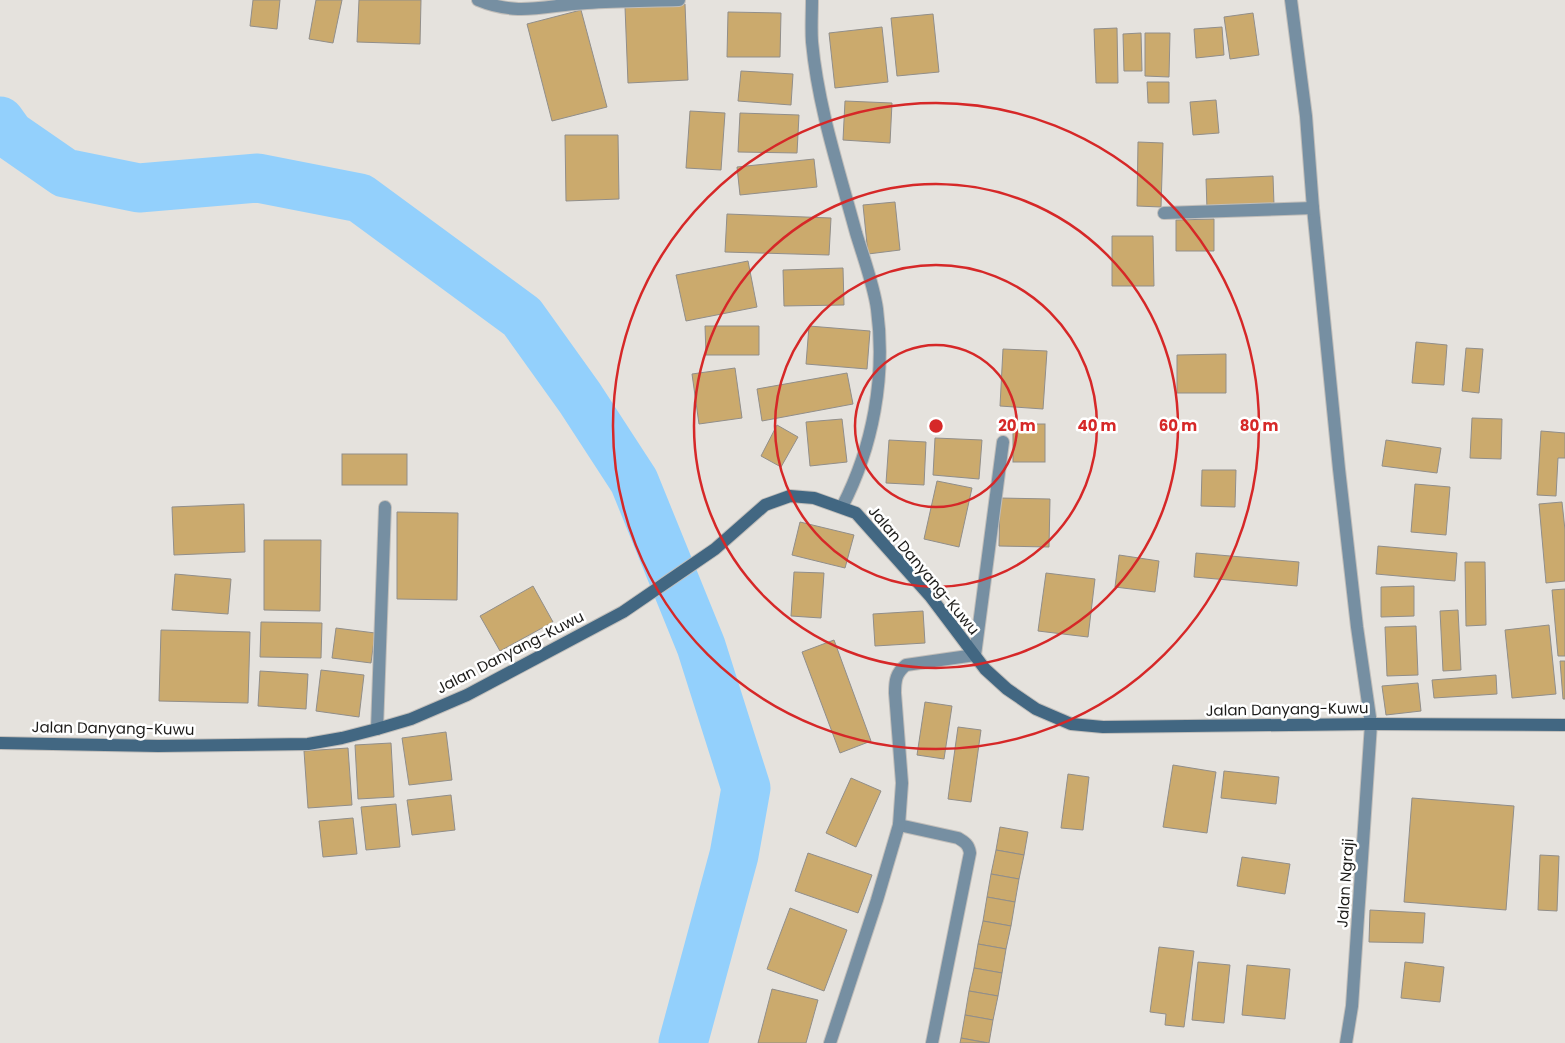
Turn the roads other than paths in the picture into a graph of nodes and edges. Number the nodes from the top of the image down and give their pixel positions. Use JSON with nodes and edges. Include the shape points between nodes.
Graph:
{"nodes":[{"id":1,"x":478,"y":0,"type":"edge"},
{"id":2,"x":679,"y":0,"type":"edge"},
{"id":3,"x":812,"y":0,"type":"edge"},
{"id":4,"x":1291,"y":0,"type":"edge"},
{"id":5,"x":1312,"y":208,"type":"junction"},
{"id":6,"x":1164,"y":213,"type":"dead end"},
{"id":7,"x":1003,"y":442,"type":"dead end"},
{"id":8,"x":385,"y":507,"type":"dead end"},
{"id":9,"x":842,"y":507,"type":"junction"},
{"id":10,"x":975,"y":655,"type":"junction"},
{"id":11,"x":1371,"y":724,"type":"junction"},
{"id":12,"x":1565,"y":725,"type":"edge"},
{"id":13,"x":377,"y":729,"type":"junction"},
{"id":14,"x":0,"y":743,"type":"edge"},
{"id":15,"x":899,"y":825,"type":"junction"},
{"id":16,"x":830,"y":1043,"type":"edge"},
{"id":17,"x":932,"y":1043,"type":"edge"},
{"id":18,"x":1346,"y":1043,"type":"edge"}],
"edges":[{"from":1,"to":2,"type":"street","via":[[495,7],[518,10],[586,3]]},
{"from":3,"to":9,"type":"street","via":[[812,41],[822,107],[877,308],[880,352],[876,406],[863,460]]},
{"from":4,"to":5,"type":"street","name":"Jalan Ngraji","via":[[1306,116]]},
{"from":5,"to":6,"type":"street"},
{"from":5,"to":11,"type":"street","name":"Jalan Ngraji","via":[[1356,617]]},
{"from":7,"to":10,"type":"street"},
{"from":8,"to":13,"type":"street"},
{"from":9,"to":10,"type":"main road","name":"Jalan Danyang-Kuwu","via":[[856,513],[866,524],[930,596]]},
{"from":9,"to":13,"type":"main road","name":"Jalan Danyang-Kuwu","via":[[814,498],[790,496],[765,505],[715,549],[623,612],[467,695]]},
{"from":10,"to":11,"type":"main road","name":"Jalan Danyang-Kuwu","via":[[1007,689],[1036,709],[1071,724],[1103,727]]},
{"from":10,"to":15,"type":"street","via":[[906,665],[899,671],[895,680],[902,783]]},
{"from":11,"to":12,"type":"main road","name":"Jalan Danyang-Kuwu"},
{"from":11,"to":18,"type":"street","name":"Jalan Ngraji","via":[[1352,1006]]},
{"from":13,"to":14,"type":"main road","name":"Jalan Danyang-Kuwu","via":[[308,744]]},
{"from":15,"to":16,"type":"street"},
{"from":15,"to":17,"type":"street","via":[[958,838],[969,847],[970,853]]}]}
